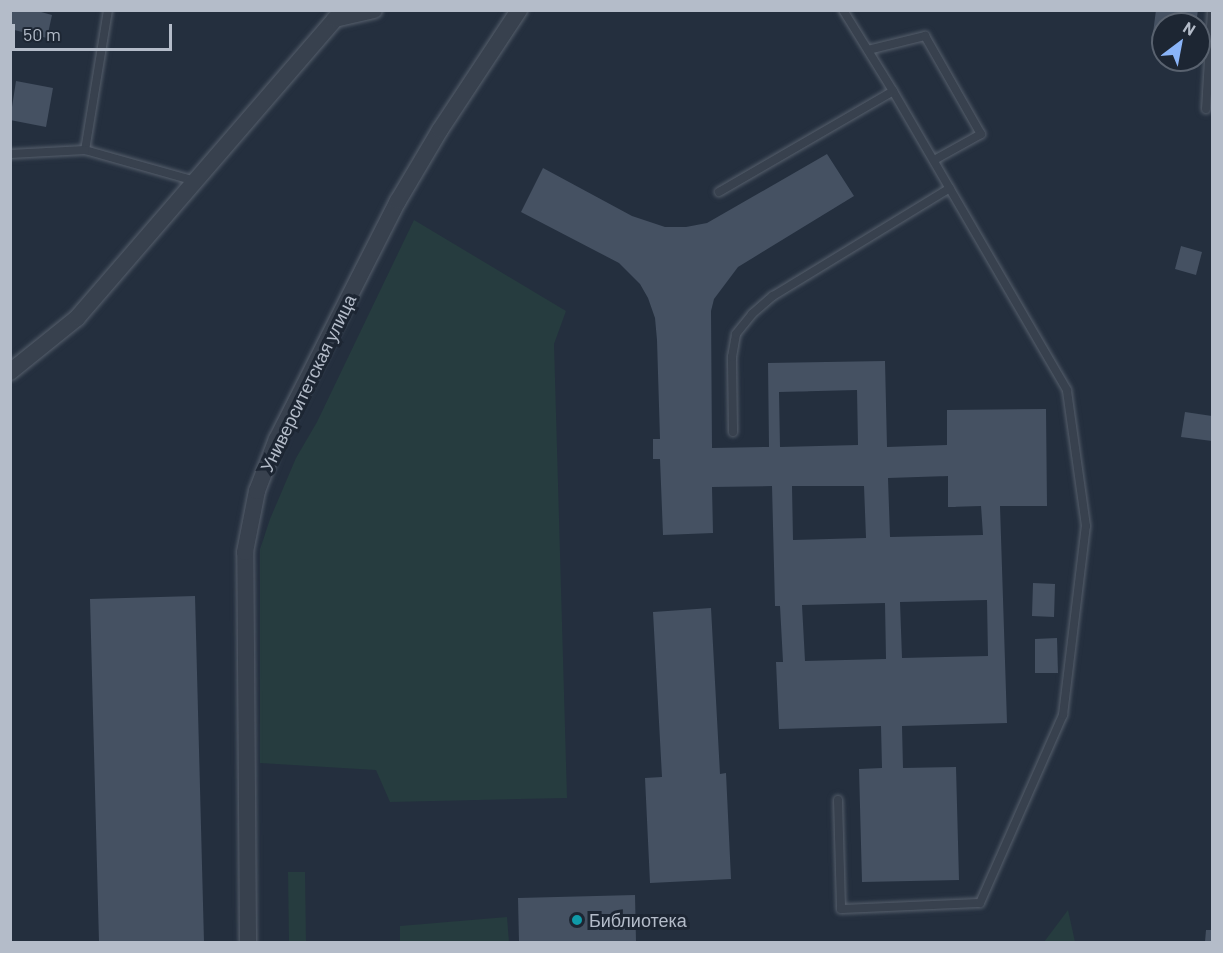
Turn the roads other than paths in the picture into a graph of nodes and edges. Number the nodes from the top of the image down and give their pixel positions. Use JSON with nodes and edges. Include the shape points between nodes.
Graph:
{"nodes":[{"id":1,"x":108,"y":10,"type":"edge"},
{"id":2,"x":374,"y":10,"type":"edge"},
{"id":3,"x":519,"y":10,"type":"edge"},
{"id":4,"x":843,"y":10,"type":"edge"},
{"id":5,"x":1212,"y":10,"type":"edge"},
{"id":6,"x":333,"y":15,"type":"edge"},
{"id":7,"x":868,"y":50,"type":"junction"},
{"id":8,"x":893,"y":91,"type":"junction"},
{"id":9,"x":1206,"y":109,"type":"dead end"},
{"id":10,"x":86,"y":150,"type":"junction"},
{"id":11,"x":10,"y":154,"type":"edge"},
{"id":12,"x":934,"y":160,"type":"junction"},
{"id":13,"x":195,"y":181,"type":"junction"},
{"id":14,"x":950,"y":188,"type":"junction"},
{"id":15,"x":719,"y":192,"type":"dead end"},
{"id":16,"x":10,"y":372,"type":"edge"},
{"id":17,"x":733,"y":432,"type":"dead end"},
{"id":18,"x":838,"y":800,"type":"dead end"},
{"id":19,"x":248,"y":942,"type":"edge"}],
"edges":[{"from":1,"to":10,"type":"lane"},
{"from":2,"to":6,"type":"street"},
{"from":3,"to":19,"type":"street","name":"Университетская улица","via":[[398,201],[277,439],[257,491],[244,552]]},
{"from":4,"to":7,"type":"lane"},
{"from":5,"to":9,"type":"lane"},
{"from":6,"to":13,"type":"street"},
{"from":7,"to":8,"type":"lane"},
{"from":7,"to":12,"type":"lane","via":[[925,36],[981,134]]},
{"from":8,"to":12,"type":"lane"},
{"from":8,"to":15,"type":"lane"},
{"from":10,"to":11,"type":"lane"},
{"from":10,"to":13,"type":"lane"},
{"from":12,"to":14,"type":"lane"},
{"from":13,"to":16,"type":"street","via":[[77,318]]},
{"from":14,"to":17,"type":"lane","via":[[772,296],[752,314],[736,334],[732,357]]},
{"from":14,"to":18,"type":"lane","via":[[1067,390],[1086,526],[1063,715],[980,903],[841,909]]}]}
